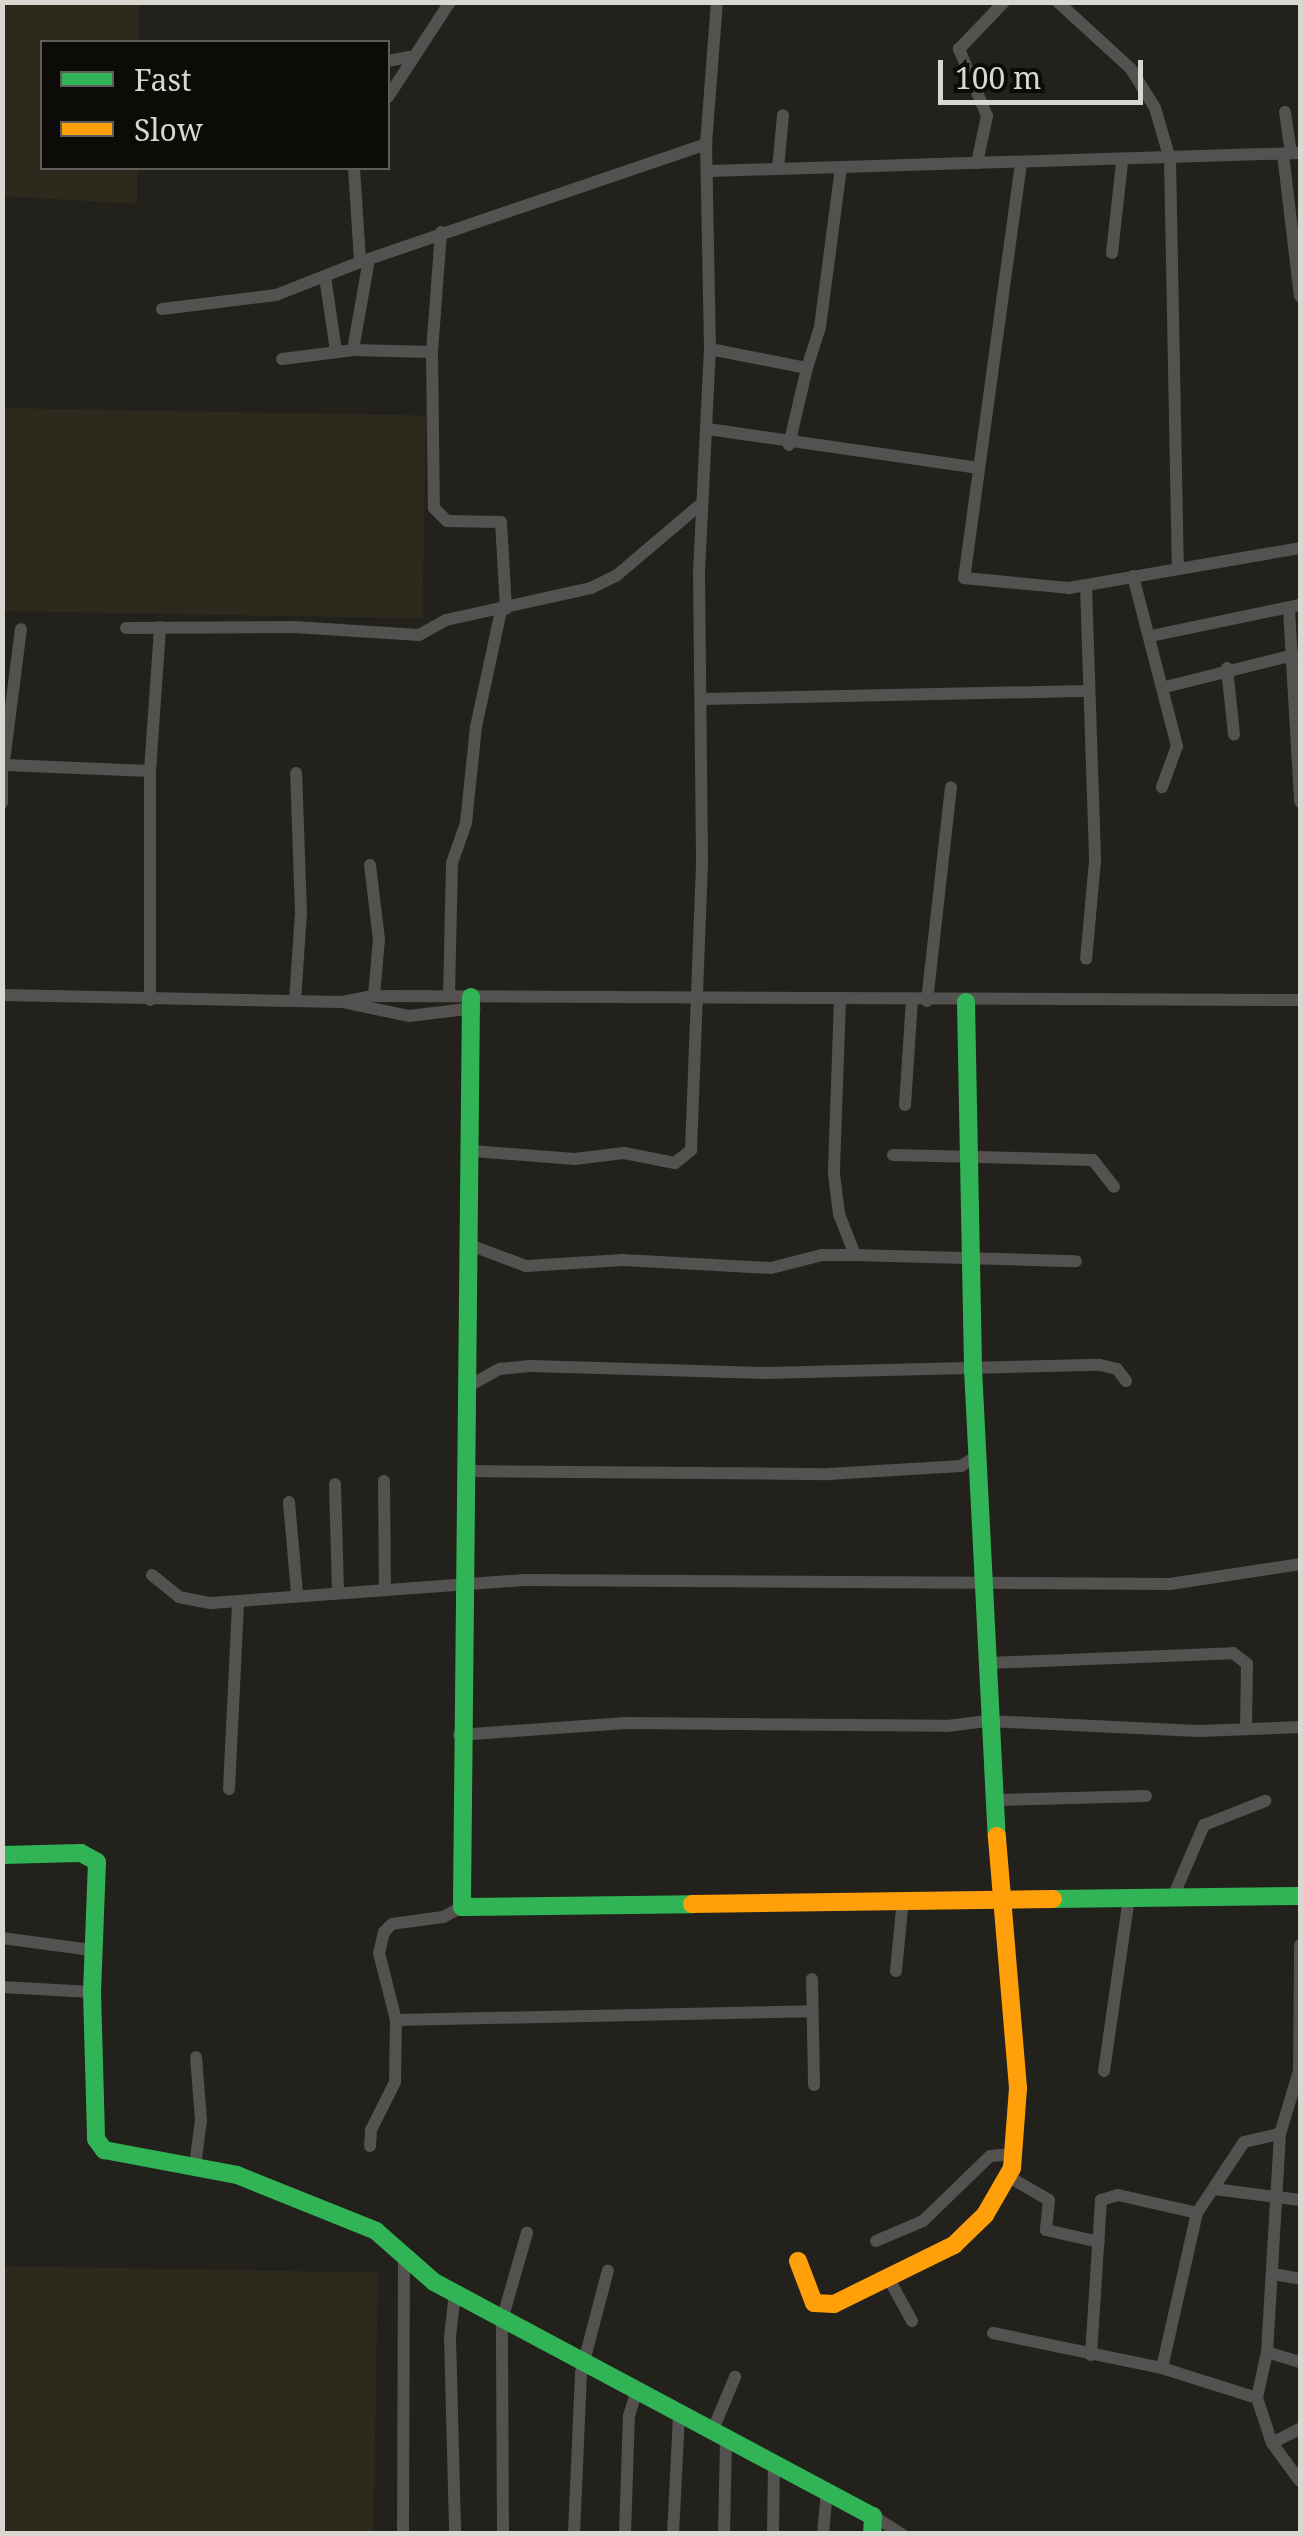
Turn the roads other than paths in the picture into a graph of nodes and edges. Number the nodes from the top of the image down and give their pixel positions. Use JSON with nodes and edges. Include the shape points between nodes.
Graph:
{"nodes":[{"id":1,"x":450,"y":2,"type":"edge"},
{"id":2,"x":717,"y":2,"type":"edge"},
{"id":3,"x":1004,"y":2,"type":"edge"},
{"id":4,"x":1058,"y":2,"type":"edge"},
{"id":5,"x":414,"y":56,"type":"junction"},
{"id":6,"x":390,"y":60,"type":"edge"},
{"id":7,"x":390,"y":94,"type":"edge"},
{"id":8,"x":1285,"y":112,"type":"dead end"},
{"id":9,"x":782,"y":115,"type":"dead end"},
{"id":10,"x":706,"y":144,"type":"junction"},
{"id":11,"x":1291,"y":154,"type":"edge"},
{"id":12,"x":1170,"y":159,"type":"junction"},
{"id":13,"x":1122,"y":162,"type":"junction"},
{"id":14,"x":977,"y":164,"type":"junction"},
{"id":15,"x":1021,"y":164,"type":"junction"},
{"id":16,"x":778,"y":168,"type":"junction"},
{"id":17,"x":841,"y":168,"type":"junction"},
{"id":18,"x":354,"y":170,"type":"edge"},
{"id":19,"x":710,"y":171,"type":"junction"},
{"id":20,"x":440,"y":232,"type":"junction"},
{"id":21,"x":1112,"y":254,"type":"dead end"},
{"id":22,"x":364,"y":260,"type":"junction"},
{"id":23,"x":324,"y":276,"type":"junction"},
{"id":24,"x":1300,"y":296,"type":"edge"},
{"id":25,"x":162,"y":308,"type":"dead end"},
{"id":26,"x":710,"y":349,"type":"junction"},
{"id":27,"x":353,"y":350,"type":"junction"},
{"id":28,"x":336,"y":351,"type":"junction"},
{"id":29,"x":432,"y":352,"type":"junction"},
{"id":30,"x":282,"y":359,"type":"dead end"},
{"id":31,"x":807,"y":368,"type":"junction"},
{"id":32,"x":708,"y":429,"type":"junction"},
{"id":33,"x":789,"y":444,"type":"junction"},
{"id":34,"x":977,"y":468,"type":"junction"},
{"id":35,"x":702,"y":504,"type":"junction"},
{"id":36,"x":1300,"y":548,"type":"edge"},
{"id":37,"x":1178,"y":565,"type":"junction"},
{"id":38,"x":1133,"y":576,"type":"junction"},
{"id":39,"x":1086,"y":586,"type":"junction"},
{"id":40,"x":1295,"y":607,"type":"edge"},
{"id":41,"x":503,"y":609,"type":"junction"},
{"id":42,"x":160,"y":627,"type":"junction"},
{"id":43,"x":126,"y":628,"type":"dead end"},
{"id":44,"x":21,"y":629,"type":"dead end"},
{"id":45,"x":1151,"y":636,"type":"junction"},
{"id":46,"x":1294,"y":655,"type":"junction"},
{"id":47,"x":1227,"y":668,"type":"junction"},
{"id":48,"x":1165,"y":687,"type":"junction"},
{"id":49,"x":1089,"y":692,"type":"junction"},
{"id":50,"x":701,"y":698,"type":"junction"},
{"id":51,"x":1234,"y":735,"type":"dead end"},
{"id":52,"x":4,"y":767,"type":"edge"},
{"id":53,"x":150,"y":771,"type":"junction"},
{"id":54,"x":296,"y":773,"type":"dead end"},
{"id":55,"x":951,"y":787,"type":"dead end"},
{"id":56,"x":1162,"y":787,"type":"dead end"},
{"id":57,"x":1300,"y":802,"type":"edge"},
{"id":58,"x":2,"y":804,"type":"edge"},
{"id":59,"x":370,"y":865,"type":"dead end"},
{"id":60,"x":1086,"y":959,"type":"dead end"},
{"id":61,"x":2,"y":995,"type":"edge"},
{"id":62,"x":374,"y":996,"type":"junction"},
{"id":63,"x":449,"y":996,"type":"junction"},
{"id":64,"x":693,"y":998,"type":"junction"},
{"id":65,"x":840,"y":998,"type":"junction"},
{"id":66,"x":150,"y":1000,"type":"junction"},
{"id":67,"x":919,"y":1000,"type":"junction"},
{"id":68,"x":1300,"y":1000,"type":"edge"},
{"id":69,"x":296,"y":1001,"type":"junction"},
{"id":70,"x":342,"y":1002,"type":"junction"},
{"id":71,"x":476,"y":1002,"type":"junction"},
{"id":72,"x":966,"y":1002,"type":"junction"},
{"id":73,"x":905,"y":1104,"type":"dead end"},
{"id":74,"x":473,"y":1152,"type":"junction"},
{"id":75,"x":970,"y":1154,"type":"junction"},
{"id":76,"x":892,"y":1155,"type":"dead end"},
{"id":77,"x":1114,"y":1187,"type":"dead end"},
{"id":78,"x":470,"y":1246,"type":"junction"},
{"id":79,"x":855,"y":1255,"type":"junction"},
{"id":80,"x":973,"y":1260,"type":"junction"},
{"id":81,"x":1076,"y":1261,"type":"dead end"},
{"id":82,"x":972,"y":1369,"type":"junction"},
{"id":83,"x":1126,"y":1381,"type":"dead end"},
{"id":84,"x":468,"y":1387,"type":"junction"},
{"id":85,"x":969,"y":1461,"type":"junction"},
{"id":86,"x":465,"y":1471,"type":"junction"},
{"id":87,"x":384,"y":1481,"type":"dead end"},
{"id":88,"x":335,"y":1484,"type":"dead end"},
{"id":89,"x":289,"y":1502,"type":"dead end"},
{"id":90,"x":1300,"y":1564,"type":"edge"},
{"id":91,"x":152,"y":1575,"type":"dead end"},
{"id":92,"x":460,"y":1582,"type":"junction"},
{"id":93,"x":980,"y":1583,"type":"junction"},
{"id":94,"x":386,"y":1587,"type":"junction"},
{"id":95,"x":338,"y":1590,"type":"junction"},
{"id":96,"x":297,"y":1594,"type":"junction"},
{"id":97,"x":238,"y":1602,"type":"junction"},
{"id":98,"x":990,"y":1662,"type":"junction"},
{"id":99,"x":987,"y":1721,"type":"junction"},
{"id":100,"x":1246,"y":1726,"type":"junction"},
{"id":101,"x":1300,"y":1727,"type":"edge"},
{"id":102,"x":459,"y":1735,"type":"junction"},
{"id":103,"x":229,"y":1789,"type":"dead end"},
{"id":104,"x":1146,"y":1796,"type":"dead end"},
{"id":105,"x":995,"y":1800,"type":"junction"},
{"id":106,"x":1265,"y":1801,"type":"dead end"},
{"id":107,"x":2,"y":1855,"type":"edge"},
{"id":108,"x":1300,"y":1896,"type":"edge"},
{"id":109,"x":903,"y":1898,"type":"junction"},
{"id":110,"x":1129,"y":1898,"type":"junction"},
{"id":111,"x":1172,"y":1899,"type":"junction"},
{"id":112,"x":1001,"y":1902,"type":"junction"},
{"id":113,"x":462,"y":1907,"type":"junction"},
{"id":114,"x":2,"y":1938,"type":"edge"},
{"id":115,"x":1300,"y":1944,"type":"edge"},
{"id":116,"x":91,"y":1950,"type":"junction"},
{"id":117,"x":896,"y":1971,"type":"dead end"},
{"id":118,"x":812,"y":1979,"type":"dead end"},
{"id":119,"x":2,"y":1987,"type":"edge"},
{"id":120,"x":92,"y":1992,"type":"junction"},
{"id":121,"x":812,"y":2011,"type":"junction"},
{"id":122,"x":396,"y":2020,"type":"junction"},
{"id":123,"x":196,"y":2057,"type":"dead end"},
{"id":124,"x":1300,"y":2071,"type":"edge"},
{"id":125,"x":1104,"y":2072,"type":"dead end"},
{"id":126,"x":814,"y":2085,"type":"dead end"},
{"id":127,"x":1280,"y":2134,"type":"junction"},
{"id":128,"x":370,"y":2146,"type":"dead end"},
{"id":129,"x":1013,"y":2154,"type":"junction"},
{"id":130,"x":195,"y":2166,"type":"junction"},
{"id":131,"x":1009,"y":2177,"type":"junction"},
{"id":132,"x":1214,"y":2190,"type":"junction"},
{"id":133,"x":1274,"y":2198,"type":"junction"},
{"id":134,"x":1300,"y":2200,"type":"edge"},
{"id":135,"x":1197,"y":2213,"type":"junction"},
{"id":136,"x":528,"y":2233,"type":"dead end"},
{"id":137,"x":876,"y":2241,"type":"dead end"},
{"id":138,"x":1100,"y":2242,"type":"junction"},
{"id":139,"x":404,"y":2259,"type":"junction"},
{"id":140,"x":798,"y":2261,"type":"dead end"},
{"id":141,"x":608,"y":2270,"type":"dead end"},
{"id":142,"x":1273,"y":2274,"type":"junction"},
{"id":143,"x":890,"y":2278,"type":"junction"},
{"id":144,"x":1300,"y":2278,"type":"edge"},
{"id":145,"x":455,"y":2293,"type":"junction"},
{"id":146,"x":502,"y":2320,"type":"junction"},
{"id":147,"x":912,"y":2321,"type":"dead end"},
{"id":148,"x":993,"y":2333,"type":"dead end"},
{"id":149,"x":1268,"y":2352,"type":"junction"},
{"id":150,"x":1091,"y":2355,"type":"junction"},
{"id":151,"x":583,"y":2362,"type":"junction"},
{"id":152,"x":1300,"y":2362,"type":"edge"},
{"id":153,"x":1162,"y":2368,"type":"junction"},
{"id":154,"x":735,"y":2378,"type":"dead end"},
{"id":155,"x":636,"y":2393,"type":"junction"},
{"id":156,"x":1257,"y":2398,"type":"junction"},
{"id":157,"x":679,"y":2416,"type":"junction"},
{"id":158,"x":1300,"y":2429,"type":"edge"},
{"id":159,"x":719,"y":2436,"type":"junction"},
{"id":160,"x":1272,"y":2443,"type":"junction"},
{"id":161,"x":774,"y":2464,"type":"junction"},
{"id":162,"x":1300,"y":2482,"type":"edge"},
{"id":163,"x":827,"y":2491,"type":"junction"},
{"id":164,"x":872,"y":2525,"type":"edge"},
{"id":165,"x":403,"y":2534,"type":"edge"},
{"id":166,"x":455,"y":2534,"type":"edge"},
{"id":167,"x":503,"y":2534,"type":"edge"},
{"id":168,"x":574,"y":2534,"type":"edge"},
{"id":169,"x":625,"y":2534,"type":"edge"},
{"id":170,"x":673,"y":2534,"type":"edge"},
{"id":171,"x":724,"y":2534,"type":"edge"},
{"id":172,"x":773,"y":2534,"type":"edge"},
{"id":173,"x":823,"y":2534,"type":"edge"},
{"id":174,"x":902,"y":2534,"type":"edge"}],
"edges":[{"from":1,"to":5,"type":"street"},
{"from":2,"to":10,"type":"street"},
{"from":3,"to":14,"type":"street","via":[[959,49],[987,116]]},
{"from":4,"to":12,"type":"street","via":[[1131,69],[1155,108]]},
{"from":5,"to":6,"type":"street"},
{"from":5,"to":7,"type":"street"},
{"from":8,"to":11,"type":"street"},
{"from":9,"to":16,"type":"street"},
{"from":10,"to":19,"type":"street"},
{"from":10,"to":20,"type":"street"},
{"from":11,"to":12,"type":"street"},
{"from":11,"to":24,"type":"street"},
{"from":12,"to":13,"type":"street"},
{"from":12,"to":37,"type":"street"},
{"from":13,"to":15,"type":"street"},
{"from":13,"to":21,"type":"street"},
{"from":14,"to":15,"type":"street"},
{"from":14,"to":17,"type":"street"},
{"from":15,"to":34,"type":"street"},
{"from":16,"to":17,"type":"street"},
{"from":16,"to":19,"type":"street"},
{"from":17,"to":31,"type":"street","via":[[820,326]]},
{"from":18,"to":22,"type":"street","via":[[352,228]]},
{"from":19,"to":26,"type":"street"},
{"from":20,"to":22,"type":"street"},
{"from":20,"to":29,"type":"street"},
{"from":22,"to":23,"type":"street"},
{"from":22,"to":27,"type":"street"},
{"from":23,"to":25,"type":"street","via":[[276,295]]},
{"from":23,"to":28,"type":"street"},
{"from":26,"to":31,"type":"street"},
{"from":26,"to":32,"type":"street"},
{"from":27,"to":28,"type":"street"},
{"from":27,"to":29,"type":"street"},
{"from":28,"to":30,"type":"street"},
{"from":29,"to":41,"type":"street","via":[[434,508],[446,521],[502,522]]},
{"from":31,"to":33,"type":"street"},
{"from":32,"to":33,"type":"street"},
{"from":32,"to":35,"type":"street"},
{"from":33,"to":34,"type":"street"},
{"from":34,"to":39,"type":"street","via":[[964,578]]},
{"from":35,"to":41,"type":"street","via":[[672,522],[616,576],[564,598]]},
{"from":35,"to":50,"type":"street"},
{"from":36,"to":37,"type":"street"},
{"from":37,"to":38,"type":"street"},
{"from":38,"to":39,"type":"street"},
{"from":38,"to":45,"type":"street"},
{"from":39,"to":49,"type":"street"},
{"from":40,"to":45,"type":"street"},
{"from":40,"to":46,"type":"street"},
{"from":41,"to":42,"type":"street","via":[[440,622],[415,636]]},
{"from":41,"to":63,"type":"street","via":[[476,727],[466,823],[452,863]]},
{"from":42,"to":43,"type":"street"},
{"from":42,"to":53,"type":"street"},
{"from":44,"to":52,"type":"street"},
{"from":45,"to":48,"type":"street"},
{"from":46,"to":47,"type":"street"},
{"from":46,"to":57,"type":"street"},
{"from":47,"to":48,"type":"street"},
{"from":47,"to":51,"type":"street"},
{"from":48,"to":56,"type":"street","via":[[1177,746]]},
{"from":49,"to":50,"type":"street"},
{"from":49,"to":60,"type":"street","via":[[1096,861]]},
{"from":50,"to":64,"type":"street"},
{"from":52,"to":53,"type":"street"},
{"from":52,"to":58,"type":"street"},
{"from":53,"to":66,"type":"street"},
{"from":54,"to":69,"type":"street"},
{"from":55,"to":67,"type":"street"},
{"from":59,"to":62,"type":"street","via":[[379,939]]},
{"from":61,"to":66,"type":"street"},
{"from":62,"to":63,"type":"street"},
{"from":62,"to":70,"type":"street"},
{"from":63,"to":71,"type":"street"},
{"from":64,"to":65,"type":"street"},
{"from":64,"to":71,"type":"street"},
{"from":64,"to":74,"type":"street","via":[[692,1137],[685,1160]]},
{"from":65,"to":67,"type":"street"},
{"from":65,"to":79,"type":"street","via":[[834,1174],[839,1214]]},
{"from":66,"to":69,"type":"street"},
{"from":67,"to":72,"type":"street"},
{"from":67,"to":73,"type":"street"},
{"from":68,"to":72,"type":"street"},
{"from":69,"to":70,"type":"street"},
{"from":70,"to":71,"type":"street","via":[[409,1016]]},
{"from":71,"to":74,"type":"street"},
{"from":72,"to":75,"type":"street"},
{"from":74,"to":78,"type":"street"},
{"from":75,"to":76,"type":"street"},
{"from":75,"to":77,"type":"street","via":[[1092,1160]]},
{"from":75,"to":80,"type":"street"},
{"from":78,"to":79,"type":"street","via":[[526,1266],[623,1260],[770,1268]]},
{"from":78,"to":84,"type":"street"},
{"from":79,"to":80,"type":"street"},
{"from":80,"to":81,"type":"street"},
{"from":80,"to":82,"type":"street"},
{"from":82,"to":83,"type":"street","via":[[1100,1365],[1117,1368]]},
{"from":82,"to":84,"type":"street","via":[[531,1366],[500,1369]]},
{"from":82,"to":85,"type":"street"},
{"from":84,"to":86,"type":"street"},
{"from":85,"to":86,"type":"street","via":[[640,1476]]},
{"from":85,"to":93,"type":"street","via":[[978,1482]]},
{"from":86,"to":92,"type":"street"},
{"from":87,"to":94,"type":"street"},
{"from":88,"to":95,"type":"street"},
{"from":89,"to":96,"type":"street"},
{"from":90,"to":93,"type":"street","via":[[1170,1584]]},
{"from":91,"to":97,"type":"street","via":[[192,1602]]},
{"from":92,"to":93,"type":"street"},
{"from":92,"to":94,"type":"street"},
{"from":92,"to":102,"type":"street"},
{"from":93,"to":98,"type":"street"},
{"from":94,"to":95,"type":"street"},
{"from":95,"to":96,"type":"street"},
{"from":96,"to":97,"type":"street"},
{"from":97,"to":103,"type":"street"},
{"from":98,"to":99,"type":"street"},
{"from":98,"to":100,"type":"street","via":[[1239,1654],[1247,1664]]},
{"from":99,"to":100,"type":"street","via":[[1188,1732]]},
{"from":99,"to":102,"type":"street","via":[[626,1723]]},
{"from":99,"to":105,"type":"street"},
{"from":100,"to":101,"type":"street"},
{"from":102,"to":113,"type":"street"},
{"from":104,"to":105,"type":"street"},
{"from":105,"to":112,"type":"street"},
{"from":106,"to":111,"type":"street","via":[[1204,1824]]},
{"from":107,"to":116,"type":"street","via":[[81,1854],[97,1862]]},
{"from":108,"to":111,"type":"street"},
{"from":109,"to":112,"type":"street"},
{"from":109,"to":113,"type":"street"},
{"from":109,"to":117,"type":"street"},
{"from":110,"to":111,"type":"street"},
{"from":110,"to":112,"type":"street"},
{"from":110,"to":125,"type":"street"},
{"from":112,"to":129,"type":"street","via":[[1018,2088]]},
{"from":113,"to":122,"type":"street","via":[[384,1932],[379,1953]]},
{"from":114,"to":116,"type":"street"},
{"from":115,"to":124,"type":"street"},
{"from":116,"to":120,"type":"street"},
{"from":118,"to":121,"type":"street"},
{"from":119,"to":120,"type":"street"},
{"from":120,"to":130,"type":"street","via":[[99,2146],[136,2160]]},
{"from":121,"to":122,"type":"street"},
{"from":121,"to":126,"type":"street"},
{"from":122,"to":128,"type":"street","via":[[395,2082]]},
{"from":123,"to":130,"type":"street","via":[[201,2120]]},
{"from":124,"to":127,"type":"street"},
{"from":127,"to":132,"type":"street","via":[[1244,2142]]},
{"from":127,"to":133,"type":"street"},
{"from":129,"to":131,"type":"street"},
{"from":129,"to":137,"type":"street","via":[[990,2156],[923,2221]]},
{"from":130,"to":139,"type":"street","via":[[264,2184],[363,2224],[385,2236]]},
{"from":131,"to":138,"type":"street","via":[[1049,2200],[1046,2230]]},
{"from":131,"to":143,"type":"street","via":[[965,2236]]},
{"from":132,"to":133,"type":"street"},
{"from":132,"to":135,"type":"street"},
{"from":133,"to":134,"type":"street"},
{"from":133,"to":142,"type":"street"},
{"from":135,"to":138,"type":"street","via":[[1107,2195],[1100,2205]]},
{"from":135,"to":153,"type":"street"},
{"from":136,"to":146,"type":"street"},
{"from":138,"to":150,"type":"street"},
{"from":139,"to":145,"type":"street"},
{"from":139,"to":165,"type":"street"},
{"from":140,"to":143,"type":"street","via":[[818,2306]]},
{"from":141,"to":151,"type":"street"},
{"from":142,"to":144,"type":"street"},
{"from":142,"to":149,"type":"street"},
{"from":143,"to":147,"type":"street"},
{"from":145,"to":146,"type":"street"},
{"from":145,"to":166,"type":"street"},
{"from":146,"to":151,"type":"street"},
{"from":146,"to":167,"type":"street"},
{"from":148,"to":150,"type":"street"},
{"from":149,"to":152,"type":"street"},
{"from":149,"to":156,"type":"street"},
{"from":150,"to":153,"type":"street"},
{"from":151,"to":155,"type":"street"},
{"from":151,"to":168,"type":"street"},
{"from":153,"to":156,"type":"street"},
{"from":154,"to":159,"type":"street"},
{"from":155,"to":157,"type":"street"},
{"from":155,"to":169,"type":"street","via":[[628,2430]]},
{"from":156,"to":160,"type":"street"},
{"from":157,"to":159,"type":"street"},
{"from":157,"to":170,"type":"street"},
{"from":158,"to":160,"type":"street"},
{"from":159,"to":161,"type":"street"},
{"from":159,"to":171,"type":"street"},
{"from":160,"to":162,"type":"street"},
{"from":161,"to":163,"type":"street"},
{"from":161,"to":172,"type":"street"},
{"from":163,"to":164,"type":"street"},
{"from":163,"to":173,"type":"street"},
{"from":164,"to":174,"type":"street"}]}
